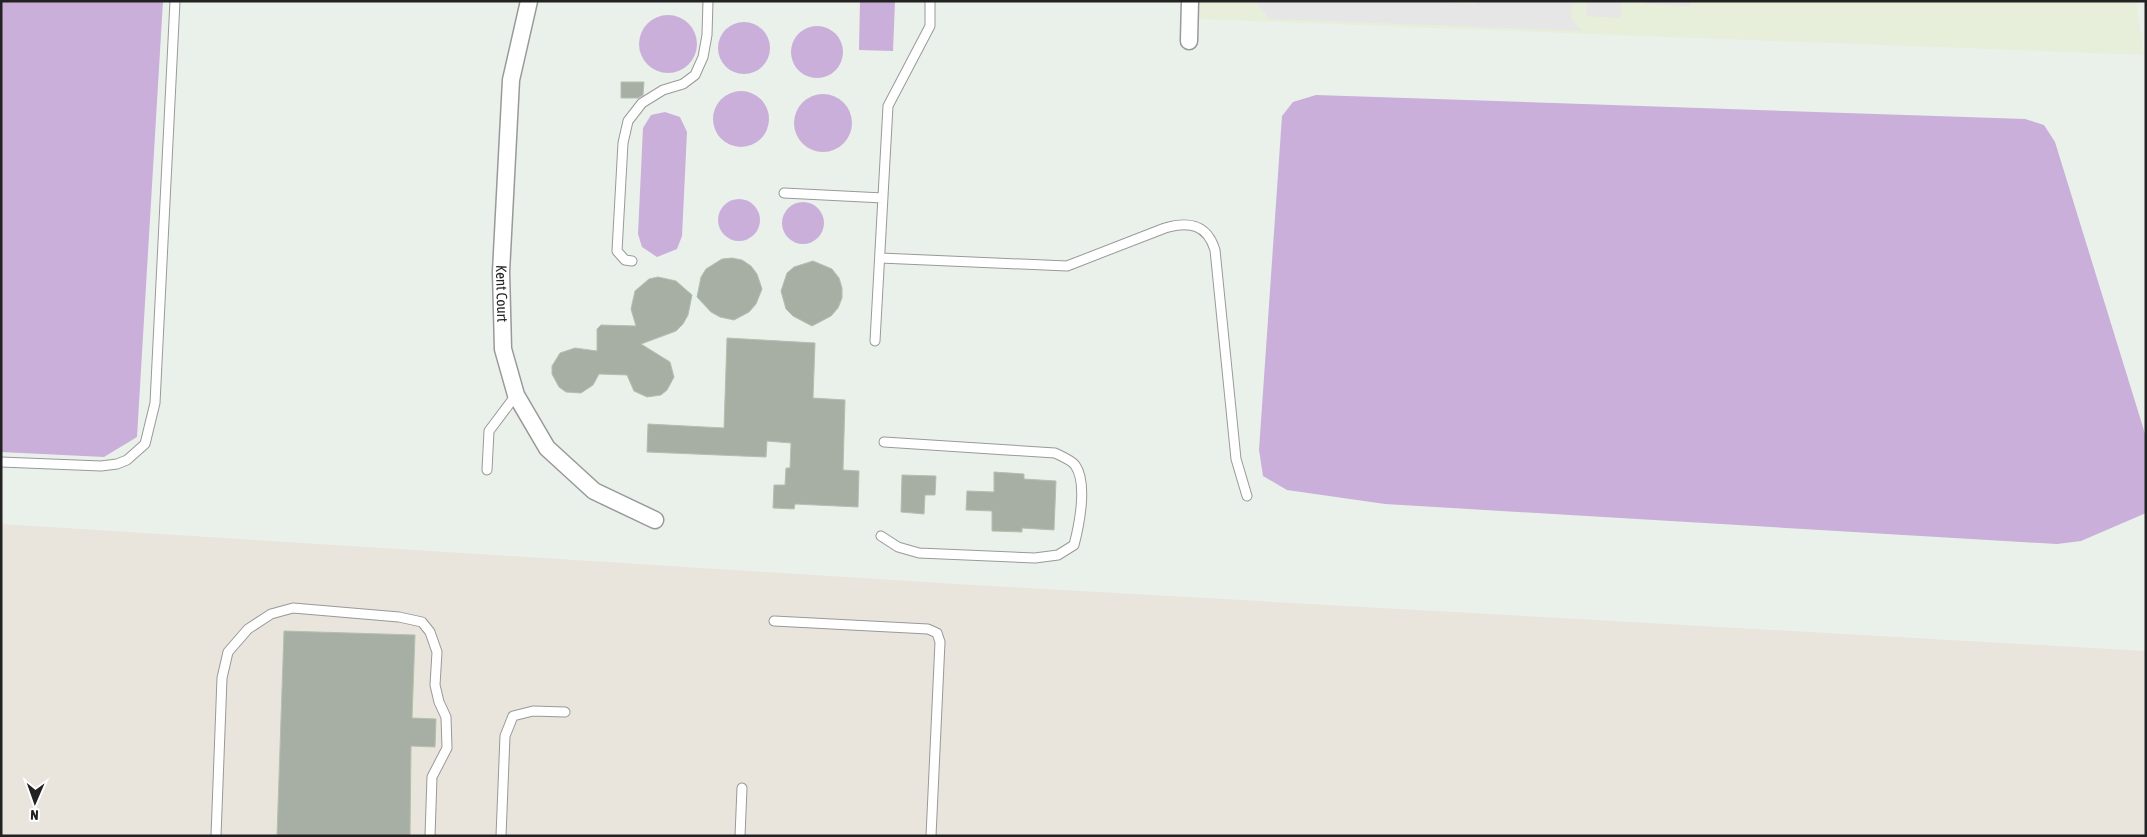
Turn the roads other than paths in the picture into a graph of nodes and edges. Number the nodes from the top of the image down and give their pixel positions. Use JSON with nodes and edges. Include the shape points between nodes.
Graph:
{"nodes":[{"id":1,"x":175,"y":1,"type":"edge"},
{"id":2,"x":529,"y":1,"type":"edge"},
{"id":3,"x":708,"y":1,"type":"edge"},
{"id":4,"x":930,"y":1,"type":"edge"},
{"id":5,"x":1190,"y":1,"type":"edge"},
{"id":6,"x":1188,"y":41,"type":"dead end"},
{"id":7,"x":784,"y":193,"type":"dead end"},
{"id":8,"x":883,"y":198,"type":"junction"},
{"id":9,"x":880,"y":258,"type":"junction"},
{"id":10,"x":632,"y":261,"type":"dead end"},
{"id":11,"x":875,"y":341,"type":"dead end"},
{"id":12,"x":516,"y":395,"type":"junction"},
{"id":13,"x":884,"y":442,"type":"dead end"},
{"id":14,"x":1,"y":462,"type":"edge"},
{"id":15,"x":487,"y":470,"type":"dead end"},
{"id":16,"x":1247,"y":496,"type":"dead end"},
{"id":17,"x":655,"y":520,"type":"dead end"},
{"id":18,"x":881,"y":536,"type":"dead end"},
{"id":19,"x":774,"y":621,"type":"dead end"},
{"id":20,"x":565,"y":712,"type":"dead end"},
{"id":21,"x":742,"y":788,"type":"dead end"},
{"id":22,"x":216,"y":836,"type":"edge"},
{"id":23,"x":430,"y":836,"type":"edge"},
{"id":24,"x":501,"y":836,"type":"edge"},
{"id":25,"x":740,"y":836,"type":"edge"},
{"id":26,"x":931,"y":836,"type":"edge"}],
"edges":[{"from":1,"to":14,"type":"lane","via":[[155,403],[145,444],[127,460],[101,466]]},
{"from":2,"to":12,"type":"street","name":"Kent Court","via":[[511,80],[501,272],[503,349]]},
{"from":3,"to":10,"type":"lane","via":[[706,42],[695,75],[642,103],[628,121],[623,143],[617,251],[625,260]]},
{"from":4,"to":8,"type":"lane","via":[[930,26],[888,106]]},
{"from":5,"to":6,"type":"street"},
{"from":7,"to":8,"type":"lane"},
{"from":8,"to":9,"type":"lane"},
{"from":9,"to":11,"type":"lane"},
{"from":9,"to":16,"type":"lane","via":[[1066,266],[1165,228],[1179,224],[1197,226],[1211,238],[1215,250],[1236,460]]},
{"from":12,"to":15,"type":"lane","via":[[489,431]]},
{"from":12,"to":17,"type":"street","name":"Kent Court","via":[[547,448],[594,491]]},
{"from":13,"to":18,"type":"lane","via":[[1055,453],[1075,465],[1082,482],[1080,525],[1074,545],[1058,556],[919,554],[898,547]]},
{"from":19,"to":26,"type":"lane","via":[[938,632]]},
{"from":20,"to":24,"type":"lane","via":[[533,711],[513,716],[505,736]]},
{"from":21,"to":25,"type":"lane"},
{"from":22,"to":23,"type":"lane","via":[[222,678],[228,652],[248,629],[271,614],[292,608],[399,617],[422,622],[430,632],[437,652],[435,684],[446,717],[447,748],[432,777]]}]}
